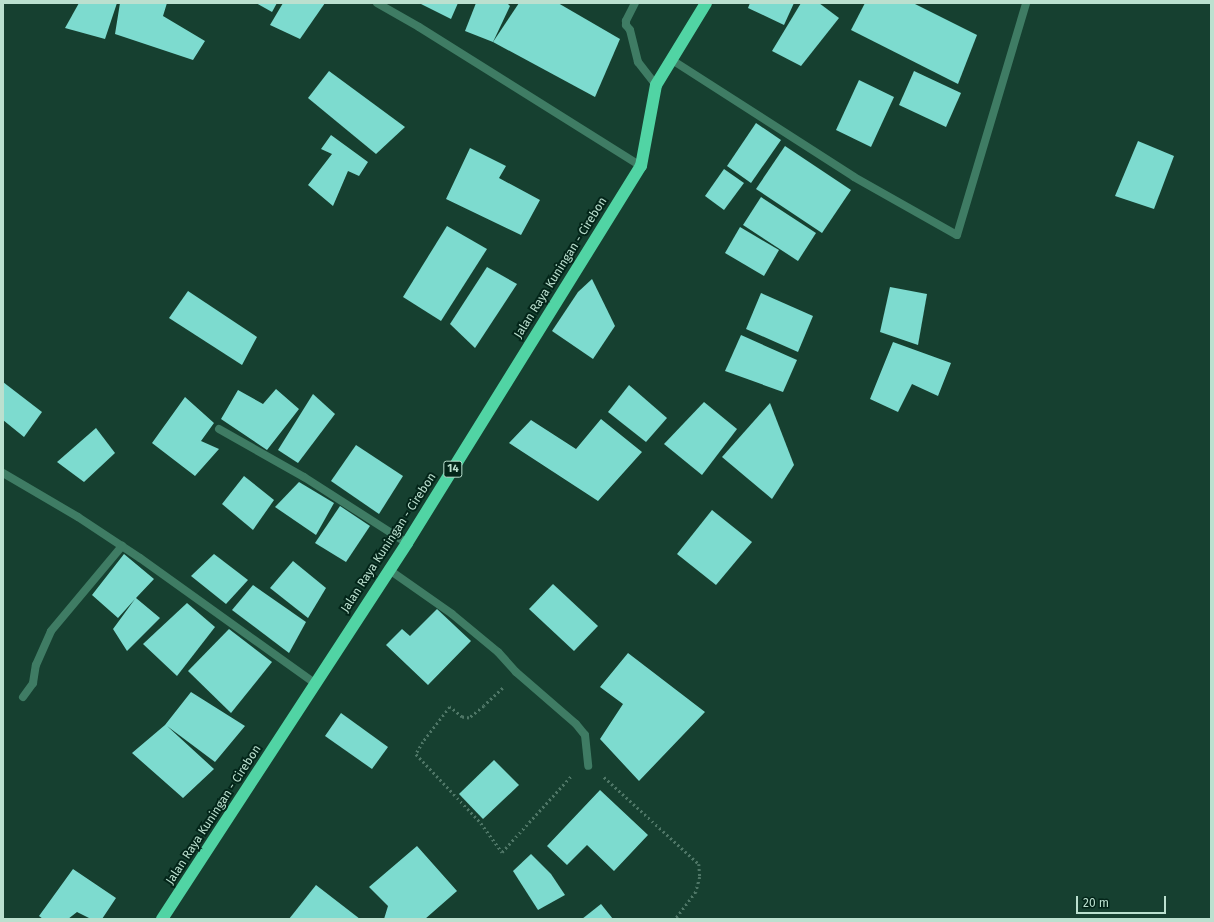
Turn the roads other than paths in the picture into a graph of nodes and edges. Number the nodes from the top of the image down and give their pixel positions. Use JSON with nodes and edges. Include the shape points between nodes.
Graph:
{"nodes":[{"id":1,"x":377,"y":3,"type":"edge"},
{"id":2,"x":635,"y":3,"type":"edge"},
{"id":3,"x":706,"y":3,"type":"edge"},
{"id":4,"x":1026,"y":3,"type":"edge"},
{"id":5,"x":672,"y":60,"type":"junction"},
{"id":6,"x":656,"y":85,"type":"junction"},
{"id":7,"x":641,"y":166,"type":"junction"},
{"id":8,"x":219,"y":429,"type":"dead end"},
{"id":9,"x":3,"y":473,"type":"edge"},
{"id":10,"x":407,"y":542,"type":"junction"},
{"id":11,"x":122,"y":546,"type":"junction"},
{"id":12,"x":388,"y":570,"type":"junction"},
{"id":13,"x":316,"y":684,"type":"junction"},
{"id":14,"x":23,"y":697,"type":"dead end"},
{"id":15,"x":588,"y":766,"type":"road end"},
{"id":16,"x":162,"y":919,"type":"edge"}],
"edges":[{"from":1,"to":7,"type":"street"},
{"from":2,"to":6,"type":"street","via":[[626,25],[630,30],[638,62]]},
{"from":3,"to":5,"type":"highway","name":"Jalan Raya Kuningan - Cirebon","number":"14"},
{"from":4,"to":5,"type":"street","via":[[957,235],[854,177]]},
{"from":5,"to":6,"type":"highway","name":"Jalan Raya Kuningan - Cirebon","number":"14"},
{"from":6,"to":7,"type":"highway","name":"Jalan Raya Kuningan - Cirebon","number":"14"},
{"from":7,"to":10,"type":"highway","name":"Jalan Raya Kuningan - Cirebon","number":"14"},
{"from":8,"to":10,"type":"street","via":[[304,477]]},
{"from":9,"to":11,"type":"street"},
{"from":10,"to":12,"type":"highway","name":"Jalan Raya Kuningan - Cirebon","number":"14"},
{"from":11,"to":13,"type":"street"},
{"from":11,"to":14,"type":"street","via":[[50,631],[36,665],[33,683]]},
{"from":12,"to":13,"type":"highway","name":"Jalan Raya Kuningan - Cirebon","number":"14"},
{"from":12,"to":15,"type":"street","via":[[452,614],[498,652],[516,672],[576,724],[585,735]]},
{"from":13,"to":16,"type":"highway","name":"Jalan Raya Kuningan - Cirebon","number":"14"}]}
